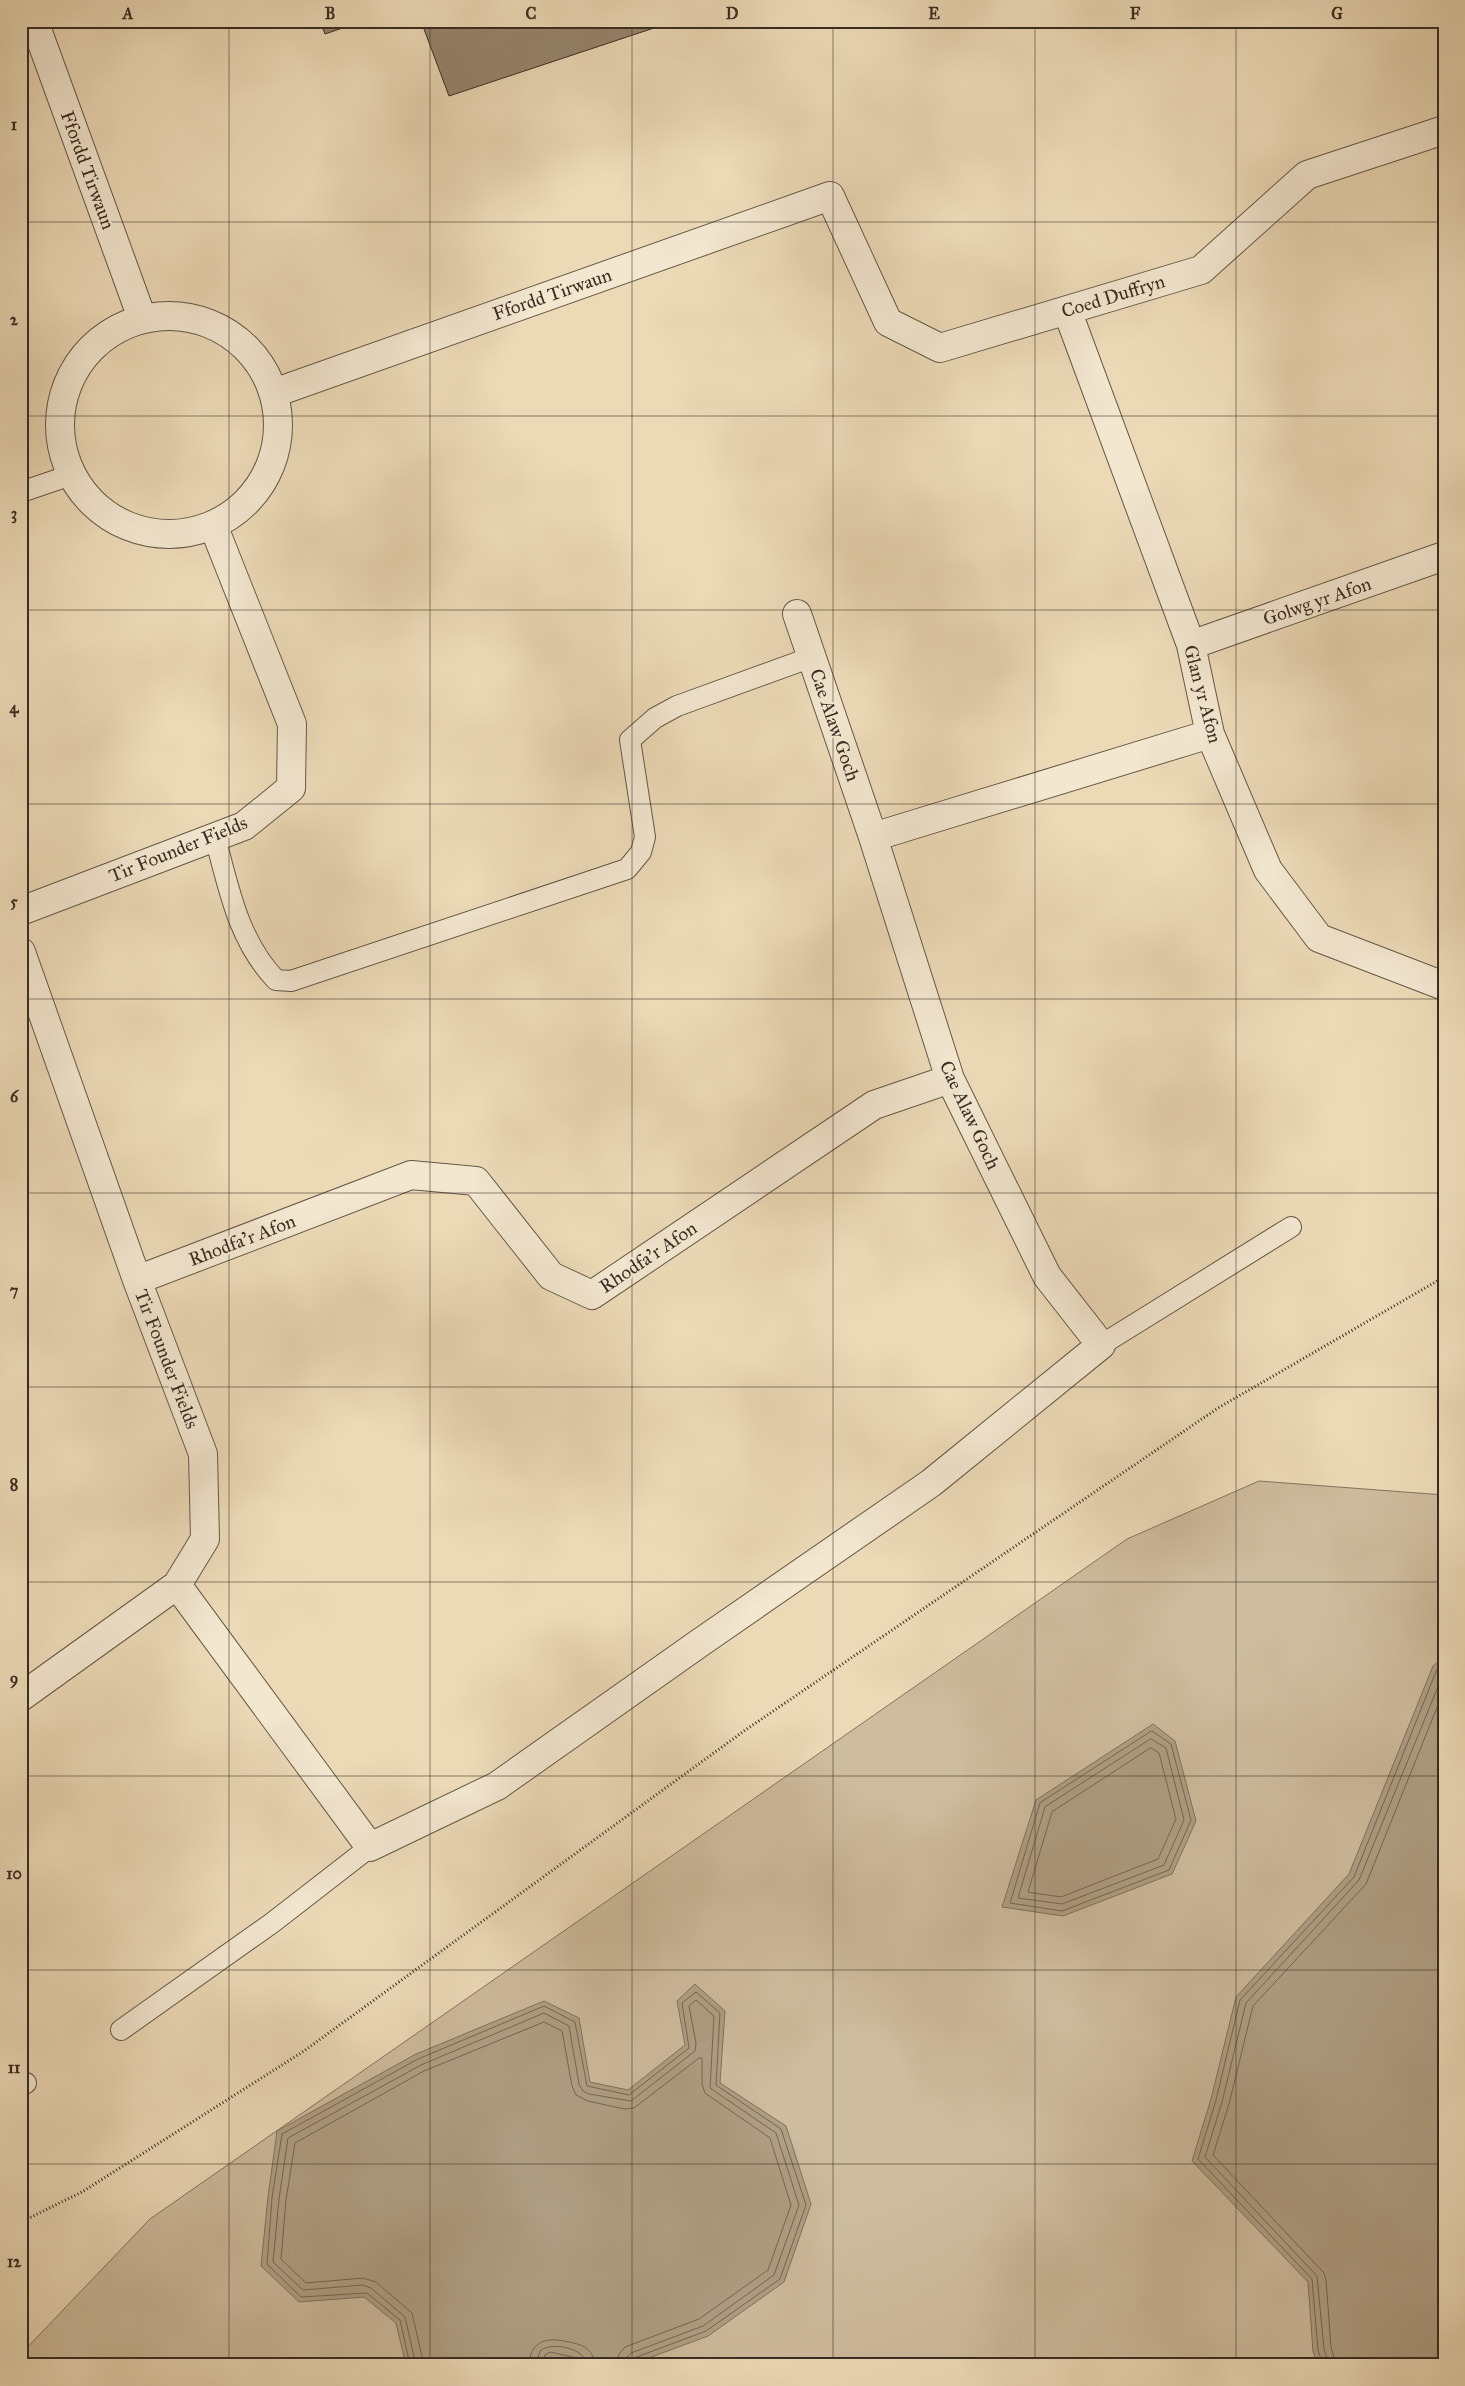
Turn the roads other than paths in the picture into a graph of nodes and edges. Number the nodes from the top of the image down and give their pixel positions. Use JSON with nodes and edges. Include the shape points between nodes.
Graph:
{"nodes":[{"id":1,"x":34,"y":21,"type":"edge"},
{"id":2,"x":1444,"y":130,"type":"edge"},
{"id":3,"x":830,"y":196,"type":"joint"},
{"id":4,"x":1068,"y":310,"type":"junction"},
{"id":5,"x":142,"y":318,"type":"junction"},
{"id":6,"x":274,"y":392,"type":"junction"},
{"id":7,"x":71,"y":475,"type":"junction"},
{"id":8,"x":21,"y":492,"type":"edge"},
{"id":9,"x":213,"y":525,"type":"junction"},
{"id":10,"x":1444,"y":556,"type":"edge"},
{"id":11,"x":797,"y":614,"type":"dead end"},
{"id":12,"x":1191,"y":646,"type":"junction"},
{"id":13,"x":812,"y":657,"type":"junction"},
{"id":14,"x":1210,"y":734,"type":"junction"},
{"id":15,"x":214,"y":837,"type":"junction"},
{"id":16,"x":873,"y":837,"type":"junction"},
{"id":17,"x":21,"y":911,"type":"edge"},
{"id":18,"x":21,"y":952,"type":"edge"},
{"id":19,"x":1444,"y":986,"type":"edge"},
{"id":20,"x":950,"y":1079,"type":"junction"},
{"id":21,"x":1292,"y":1227,"type":"dead end"},
{"id":22,"x":137,"y":1280,"type":"junction"},
{"id":23,"x":1101,"y":1345,"type":"junction"},
{"id":24,"x":177,"y":1585,"type":"junction"},
{"id":25,"x":21,"y":1696,"type":"edge"},
{"id":26,"x":370,"y":1847,"type":"junction"},
{"id":27,"x":121,"y":2030,"type":"dead end"}],
"edges":[{"from":1,"to":5,"type":"street","name":"Ffordd Tirwaun"},
{"from":2,"to":4,"type":"street","name":"Coed Duffryn","via":[[1306,175],[1201,270]]},
{"from":3,"to":4,"type":"street","name":"Coed Duffryn","via":[[888,322],[940,348]]},
{"from":3,"to":6,"type":"street","name":"Ffordd Tirwaun"},
{"from":4,"to":12,"type":"street","name":"Glan yr Afon"},
{"from":5,"to":6,"type":"street","via":[[175,315],[208,322],[236,339],[259,363]]},
{"from":5,"to":7,"type":"street","via":[[112,330],[86,352],[69,379],[60,410],[60,443]]},
{"from":6,"to":9,"type":"street","via":[[279,424],[274,456],[261,484],[240,508]]},
{"from":7,"to":8,"type":"lane"},
{"from":7,"to":9,"type":"street","via":[[90,502],[117,521],[148,532],[181,534]]},
{"from":9,"to":15,"type":"street","name":"Tir Founder Fields","via":[[292,724],[291,788],[244,826]]},
{"from":10,"to":12,"type":"street","name":"Golwg yr Afon"},
{"from":11,"to":13,"type":"street","name":"Cae Alaw Goch"},
{"from":12,"to":14,"type":"street","name":"Glan yr Afon"},
{"from":13,"to":15,"type":"lane","via":[[676,706],[655,718],[630,740],[645,837],[641,852],[627,869],[291,981],[276,980],[259,962],[240,926]]},
{"from":13,"to":16,"type":"street","name":"Cae Alaw Goch"},
{"from":14,"to":16,"type":"street"},
{"from":14,"to":19,"type":"street","name":"Glan yr Afon","via":[[1268,870],[1319,938]]},
{"from":15,"to":17,"type":"street","name":"Tir Founder Fields"},
{"from":16,"to":20,"type":"street","name":"Cae Alaw Goch"},
{"from":18,"to":22,"type":"street","name":"Tir Founder Fields"},
{"from":20,"to":22,"type":"street","name":"Rhodfa'r Afon","via":[[874,1105],[592,1294],[551,1276],[476,1181],[411,1175]]},
{"from":20,"to":23,"type":"street","name":"Cae Alaw Goch","via":[[1048,1276]]},
{"from":21,"to":23,"type":"lane"},
{"from":22,"to":24,"type":"street","name":"Tir Founder Fields","via":[[203,1454],[206,1539]]},
{"from":23,"to":26,"type":"street","via":[[931,1483],[497,1786]]},
{"from":24,"to":25,"type":"street","name":"Tir Founder Fields"},
{"from":24,"to":26,"type":"street"},
{"from":26,"to":27,"type":"lane","via":[[272,1923]]}]}
